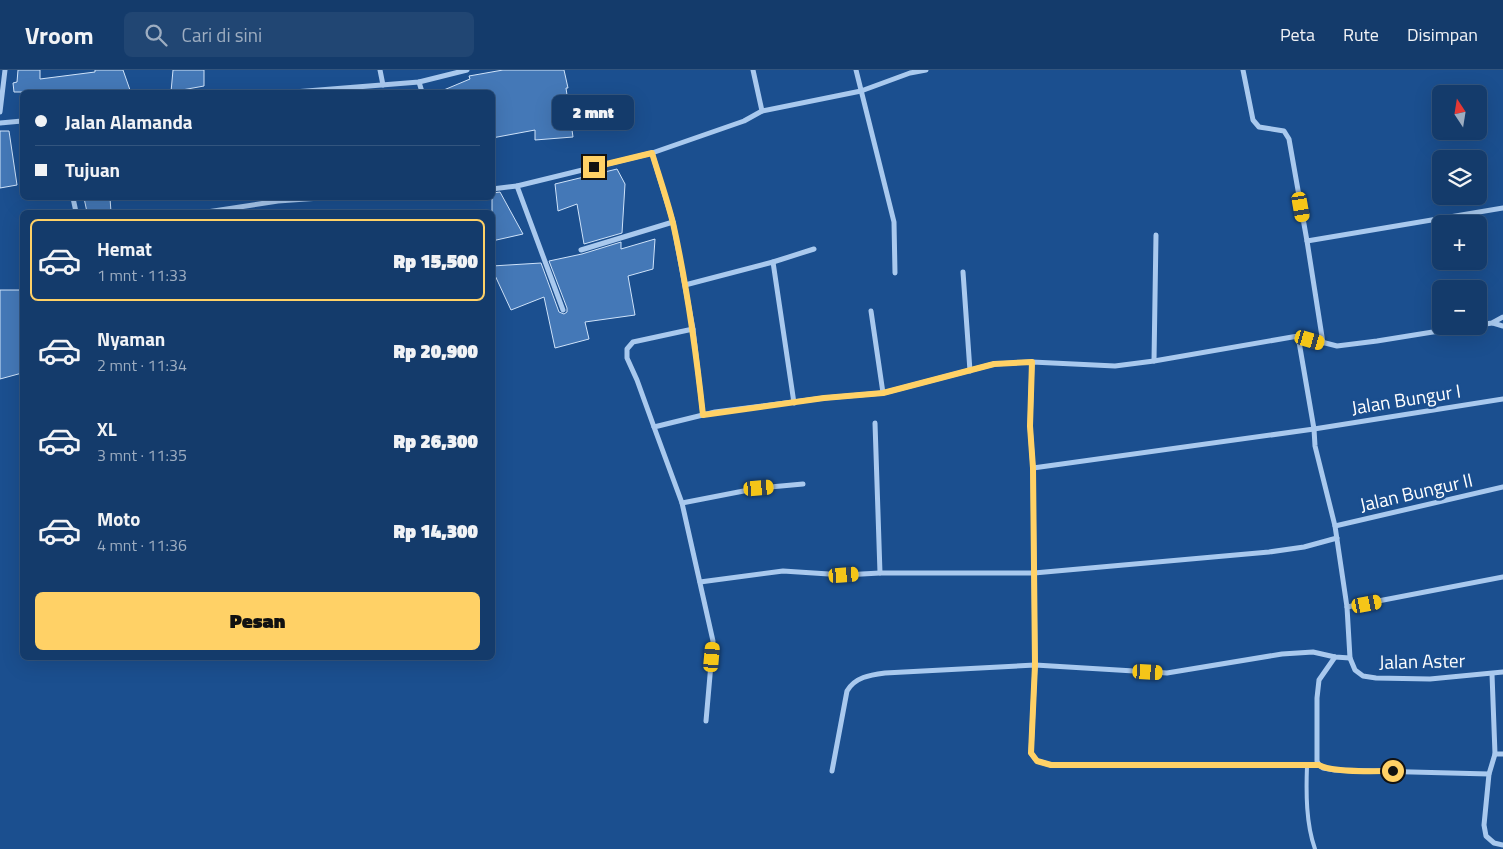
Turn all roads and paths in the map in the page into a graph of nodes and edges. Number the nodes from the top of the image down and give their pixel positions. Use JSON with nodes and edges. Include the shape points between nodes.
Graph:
{"nodes":[{"id":1,"x":6,"y":70,"type":"edge"},
{"id":2,"x":380,"y":70,"type":"edge"},
{"id":3,"x":467,"y":70,"type":"edge"},
{"id":4,"x":753,"y":70,"type":"edge"},
{"id":5,"x":856,"y":70,"type":"edge"},
{"id":6,"x":926,"y":70,"type":"edge"},
{"id":7,"x":1244,"y":70,"type":"edge"},
{"id":8,"x":419,"y":82,"type":"junction"},
{"id":9,"x":383,"y":85,"type":"junction"},
{"id":10,"x":319,"y":90,"type":"edge"},
{"id":11,"x":421,"y":90,"type":"edge"},
{"id":12,"x":861,"y":91,"type":"junction"},
{"id":13,"x":762,"y":111,"type":"junction"},
{"id":14,"x":0,"y":112,"type":"edge"},
{"id":15,"x":20,"y":121,"type":"edge"},
{"id":16,"x":0,"y":123,"type":"edge"},
{"id":17,"x":652,"y":153,"type":"junction"},
{"id":18,"x":517,"y":186,"type":"junction"},
{"id":19,"x":495,"y":189,"type":"edge"},
{"id":20,"x":292,"y":200,"type":"edge"},
{"id":21,"x":1503,"y":208,"type":"edge"},
{"id":22,"x":220,"y":210,"type":"edge"},
{"id":23,"x":673,"y":222,"type":"junction"},
{"id":24,"x":1156,"y":235,"type":"dead end"},
{"id":25,"x":1307,"y":241,"type":"junction"},
{"id":26,"x":814,"y":249,"type":"dead end"},
{"id":27,"x":580,"y":250,"type":"dead end"},
{"id":28,"x":773,"y":262,"type":"junction"},
{"id":29,"x":963,"y":272,"type":"dead end"},
{"id":30,"x":895,"y":273,"type":"dead end"},
{"id":31,"x":685,"y":285,"type":"junction"},
{"id":32,"x":563,"y":310,"type":"dead end"},
{"id":33,"x":871,"y":310,"type":"dead end"},
{"id":34,"x":1503,"y":317,"type":"edge"},
{"id":35,"x":1492,"y":322,"type":"junction"},
{"id":36,"x":1487,"y":323,"type":"edge"},
{"id":37,"x":1503,"y":326,"type":"edge"},
{"id":38,"x":693,"y":329,"type":"junction"},
{"id":39,"x":1432,"y":332,"type":"edge"},
{"id":40,"x":1298,"y":336,"type":"junction"},
{"id":41,"x":1323,"y":344,"type":"junction"},
{"id":42,"x":1154,"y":361,"type":"junction"},
{"id":43,"x":1032,"y":362,"type":"junction"},
{"id":44,"x":970,"y":371,"type":"junction"},
{"id":45,"x":883,"y":393,"type":"junction"},
{"id":46,"x":1503,"y":399,"type":"edge"},
{"id":47,"x":794,"y":403,"type":"junction"},
{"id":48,"x":703,"y":415,"type":"junction"},
{"id":49,"x":876,"y":423,"type":"dead end"},
{"id":50,"x":654,"y":427,"type":"junction"},
{"id":51,"x":1314,"y":429,"type":"junction"},
{"id":52,"x":1033,"y":468,"type":"junction"},
{"id":53,"x":803,"y":484,"type":"dead end"},
{"id":54,"x":1503,"y":488,"type":"edge"},
{"id":55,"x":682,"y":503,"type":"junction"},
{"id":56,"x":1335,"y":526,"type":"junction"},
{"id":57,"x":1337,"y":538,"type":"junction"},
{"id":58,"x":880,"y":573,"type":"junction"},
{"id":59,"x":1034,"y":573,"type":"junction"},
{"id":60,"x":1503,"y":577,"type":"edge"},
{"id":61,"x":700,"y":582,"type":"junction"},
{"id":62,"x":1347,"y":607,"type":"junction"},
{"id":63,"x":1335,"y":657,"type":"junction"},
{"id":64,"x":1350,"y":658,"type":"junction"},
{"id":65,"x":1035,"y":665,"type":"junction"},
{"id":66,"x":1503,"y":672,"type":"edge"},
{"id":67,"x":1492,"y":674,"type":"junction"},
{"id":68,"x":706,"y":721,"type":"dead end"},
{"id":69,"x":1495,"y":754,"type":"junction"},
{"id":70,"x":1503,"y":754,"type":"edge"},
{"id":71,"x":1319,"y":765,"type":"junction"},
{"id":72,"x":1307,"y":766,"type":"junction"},
{"id":73,"x":832,"y":771,"type":"dead end"},
{"id":74,"x":1489,"y":774,"type":"junction"},
{"id":75,"x":1503,"y":845,"type":"edge"},
{"id":76,"x":1314,"y":849,"type":"edge"}],
"edges":[{"from":1,"to":14,"type":"street"},
{"from":2,"to":9,"type":"street"},
{"from":3,"to":8,"type":"street"},
{"from":4,"to":13,"type":"street"},
{"from":5,"to":12,"type":"street"},
{"from":6,"to":12,"type":"street"},
{"from":7,"to":25,"type":"street","via":[[1253,120],[1259,127],[1284,132],[1289,139]]},
{"from":8,"to":9,"type":"street"},
{"from":8,"to":11,"type":"street"},
{"from":9,"to":10,"type":"street"},
{"from":12,"to":13,"type":"street"},
{"from":12,"to":30,"type":"street","via":[[894,222]]},
{"from":13,"to":17,"type":"street","via":[[744,121]]},
{"from":15,"to":16,"type":"street"},
{"from":17,"to":18,"type":"street"},
{"from":17,"to":23,"type":"street"},
{"from":18,"to":19,"type":"street"},
{"from":18,"to":32,"type":"street"},
{"from":20,"to":22,"type":"street"},
{"from":21,"to":25,"type":"street"},
{"from":23,"to":27,"type":"street"},
{"from":23,"to":31,"type":"street"},
{"from":24,"to":42,"type":"street"},
{"from":25,"to":41,"type":"street"},
{"from":26,"to":28,"type":"street"},
{"from":28,"to":31,"type":"street"},
{"from":28,"to":47,"type":"street"},
{"from":29,"to":44,"type":"street"},
{"from":31,"to":38,"type":"street"},
{"from":33,"to":45,"type":"street"},
{"from":34,"to":35,"type":"street"},
{"from":35,"to":36,"type":"street"},
{"from":35,"to":37,"type":"street"},
{"from":38,"to":48,"type":"street"},
{"from":38,"to":50,"type":"street","via":[[633,342],[627,349],[627,358]]},
{"from":39,"to":41,"type":"street","via":[[1337,346]]},
{"from":40,"to":41,"type":"street"},
{"from":40,"to":42,"type":"street"},
{"from":40,"to":51,"type":"street"},
{"from":42,"to":43,"type":"street","via":[[1115,366]]},
{"from":43,"to":44,"type":"street","via":[[994,364]]},
{"from":43,"to":52,"type":"street","via":[[1030,426]]},
{"from":44,"to":45,"type":"street"},
{"from":45,"to":47,"type":"street"},
{"from":46,"to":51,"type":"street","name":"Jalan Bungur I"},
{"from":47,"to":48,"type":"street"},
{"from":48,"to":50,"type":"street"},
{"from":49,"to":58,"type":"street"},
{"from":50,"to":55,"type":"street"},
{"from":51,"to":52,"type":"street","name":"Jalan Bungur I"},
{"from":51,"to":56,"type":"street","via":[[1315,446]]},
{"from":52,"to":59,"type":"street"},
{"from":53,"to":55,"type":"street","via":[[759,488]]},
{"from":54,"to":56,"type":"street","name":"Jalan Bungur II"},
{"from":55,"to":61,"type":"street"},
{"from":56,"to":57,"type":"street"},
{"from":57,"to":59,"type":"street","via":[[1269,552]]},
{"from":57,"to":62,"type":"street"},
{"from":58,"to":59,"type":"street"},
{"from":58,"to":61,"type":"street","via":[[844,575],[783,571]]},
{"from":59,"to":65,"type":"street"},
{"from":60,"to":62,"type":"street"},
{"from":61,"to":68,"type":"street","via":[[713,641]]},
{"from":62,"to":64,"type":"street"},
{"from":63,"to":64,"type":"street"},
{"from":63,"to":65,"type":"street","via":[[1312,652],[1282,654],[1166,673]]},
{"from":63,"to":71,"type":"street","via":[[1319,680]]},
{"from":64,"to":67,"type":"street","name":"Jalan Aster","via":[[1355,670],[1363,676],[1376,678],[1430,679]]},
{"from":65,"to":72,"type":"street","via":[[1031,753],[1037,761],[1051,765]]},
{"from":65,"to":73,"type":"street","via":[[885,672],[859,679],[847,691]]},
{"from":66,"to":67,"type":"street","name":"Jalan Aster"},
{"from":67,"to":69,"type":"street"},
{"from":69,"to":70,"type":"street"},
{"from":69,"to":74,"type":"street"},
{"from":71,"to":72,"type":"street"},
{"from":71,"to":74,"type":"street","via":[[1335,770]]},
{"from":72,"to":76,"type":"lane","via":[[1308,810]]},
{"from":74,"to":75,"type":"street","via":[[1484,825],[1486,836]]}]}
